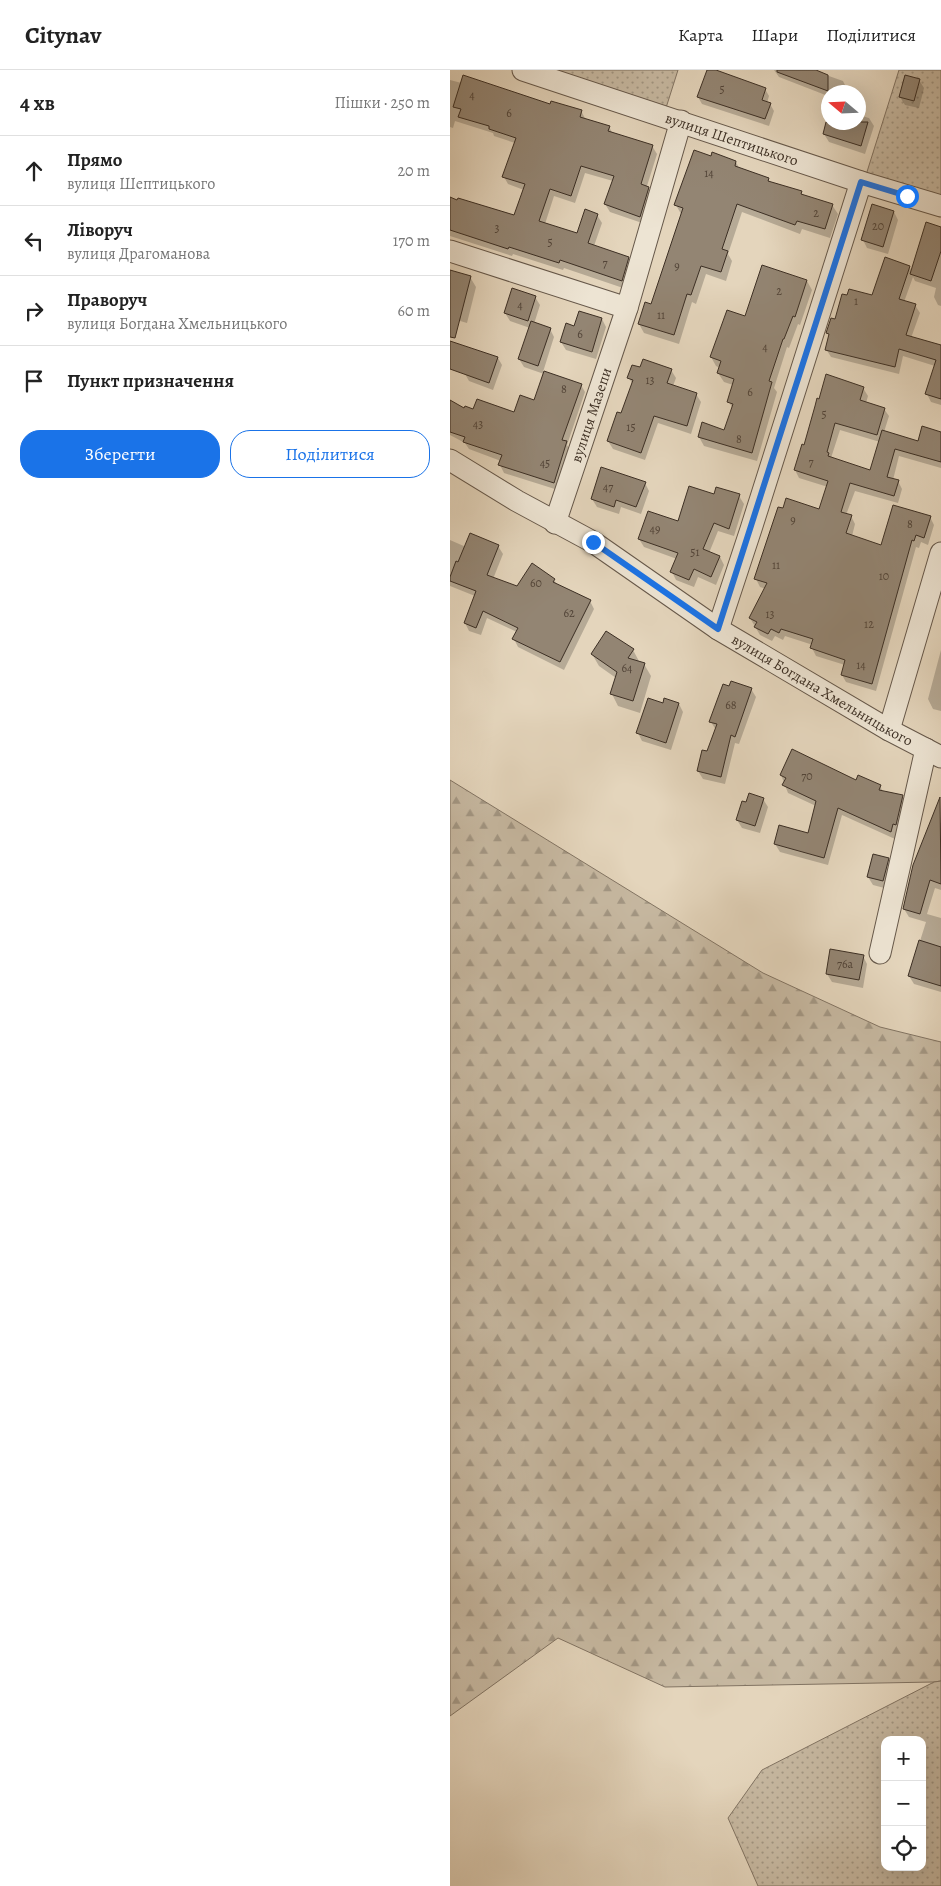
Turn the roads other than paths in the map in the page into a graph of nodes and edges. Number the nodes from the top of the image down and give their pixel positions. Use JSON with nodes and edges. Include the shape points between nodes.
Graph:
{"nodes":[{"id":1,"x":523,"y":70,"type":"edge"},
{"id":2,"x":681,"y":122,"type":"junction"},
{"id":3,"x":861,"y":182,"type":"junction"},
{"id":4,"x":941,"y":206,"type":"edge"},
{"id":5,"x":450,"y":251,"type":"edge"},
{"id":6,"x":627,"y":308,"type":"junction"},
{"id":7,"x":450,"y":460,"type":"edge"},
{"id":8,"x":555,"y":523,"type":"junction"},
{"id":9,"x":941,"y":553,"type":"edge"},
{"id":10,"x":718,"y":629,"type":"junction"},
{"id":11,"x":890,"y":730,"type":"junction"},
{"id":12,"x":933,"y":753,"type":"edge"},
{"id":13,"x":880,"y":953,"type":"dead end"}],
"edges":[{"from":1,"to":2,"type":"street","name":"вулиця Шептицького"},
{"from":2,"to":3,"type":"street","name":"вулиця Шептицького"},
{"from":2,"to":6,"type":"street","name":"вулиця Мазепи"},
{"from":3,"to":4,"type":"street","name":"вулиця Шептицького"},
{"from":3,"to":10,"type":"street"},
{"from":5,"to":6,"type":"street"},
{"from":6,"to":8,"type":"street","name":"вулиця Мазепи"},
{"from":7,"to":8,"type":"street","name":"вулиця Богдана Хмельницького"},
{"from":8,"to":10,"type":"street","name":"вулиця Богдана Хмельницького","via":[[593,542]]},
{"from":9,"to":11,"type":"street"},
{"from":10,"to":11,"type":"street","name":"вулиця Богдана Хмельницького"},
{"from":11,"to":12,"type":"street","name":"вулиця Богдана Хмельницького"},
{"from":12,"to":13,"type":"street"}]}
